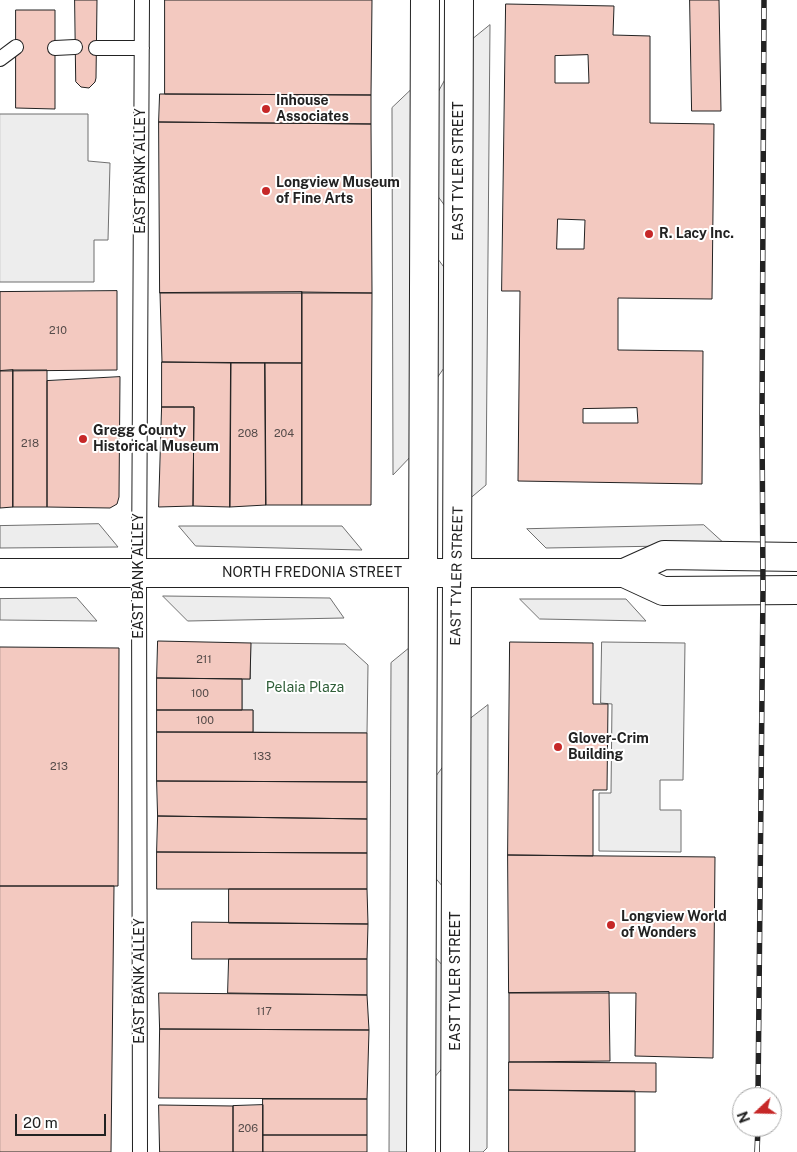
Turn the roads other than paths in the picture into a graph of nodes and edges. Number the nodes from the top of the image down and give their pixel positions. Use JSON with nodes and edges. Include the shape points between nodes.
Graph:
{"nodes":[{"id":1,"x":142,"y":0,"type":"edge"},
{"id":2,"x":425,"y":0,"type":"edge"},
{"id":3,"x":459,"y":0,"type":"edge"},
{"id":4,"x":16,"y":47,"type":"dead end"},
{"id":5,"x":75,"y":47,"type":"dead end"},
{"id":6,"x":55,"y":48,"type":"dead end"},
{"id":7,"x":96,"y":48,"type":"dead end"},
{"id":8,"x":142,"y":48,"type":"junction"},
{"id":9,"x":0,"y":59,"type":"edge"},
{"id":10,"x":797,"y":557,"type":"edge"},
{"id":11,"x":423,"y":572,"type":"junction"},
{"id":12,"x":458,"y":572,"type":"junction"},
{"id":13,"x":0,"y":573,"type":"edge"},
{"id":14,"x":139,"y":573,"type":"junction"},
{"id":15,"x":624,"y":573,"type":"junction"},
{"id":16,"x":797,"y":590,"type":"edge"},
{"id":17,"x":140,"y":1152,"type":"edge"},
{"id":18,"x":421,"y":1152,"type":"edge"},
{"id":19,"x":455,"y":1152,"type":"edge"}],
"edges":[{"from":1,"to":8,"type":"lane","name":"EAST BANK ALLEY"},
{"from":2,"to":11,"type":"street"},
{"from":3,"to":12,"type":"street","name":"EAST TYLER STREET"},
{"from":4,"to":9,"type":"lane"},
{"from":5,"to":6,"type":"lane"},
{"from":7,"to":8,"type":"lane"},
{"from":8,"to":14,"type":"lane","name":"EAST BANK ALLEY"},
{"from":10,"to":15,"type":"street","name":"NORTH FREDONIA STREET","via":[[664,554]]},
{"from":11,"to":12,"type":"street","name":"NORTH FREDONIA STREET"},
{"from":11,"to":14,"type":"street","name":"NORTH FREDONIA STREET"},
{"from":11,"to":18,"type":"street"},
{"from":12,"to":15,"type":"street","name":"NORTH FREDONIA STREET"},
{"from":12,"to":19,"type":"street","name":"EAST TYLER STREET"},
{"from":13,"to":14,"type":"street","name":"NORTH FREDONIA STREET"},
{"from":14,"to":17,"type":"lane","name":"EAST BANK ALLEY"},
{"from":15,"to":16,"type":"street","name":"NORTH FREDONIA STREET","via":[[663,591]]}]}
